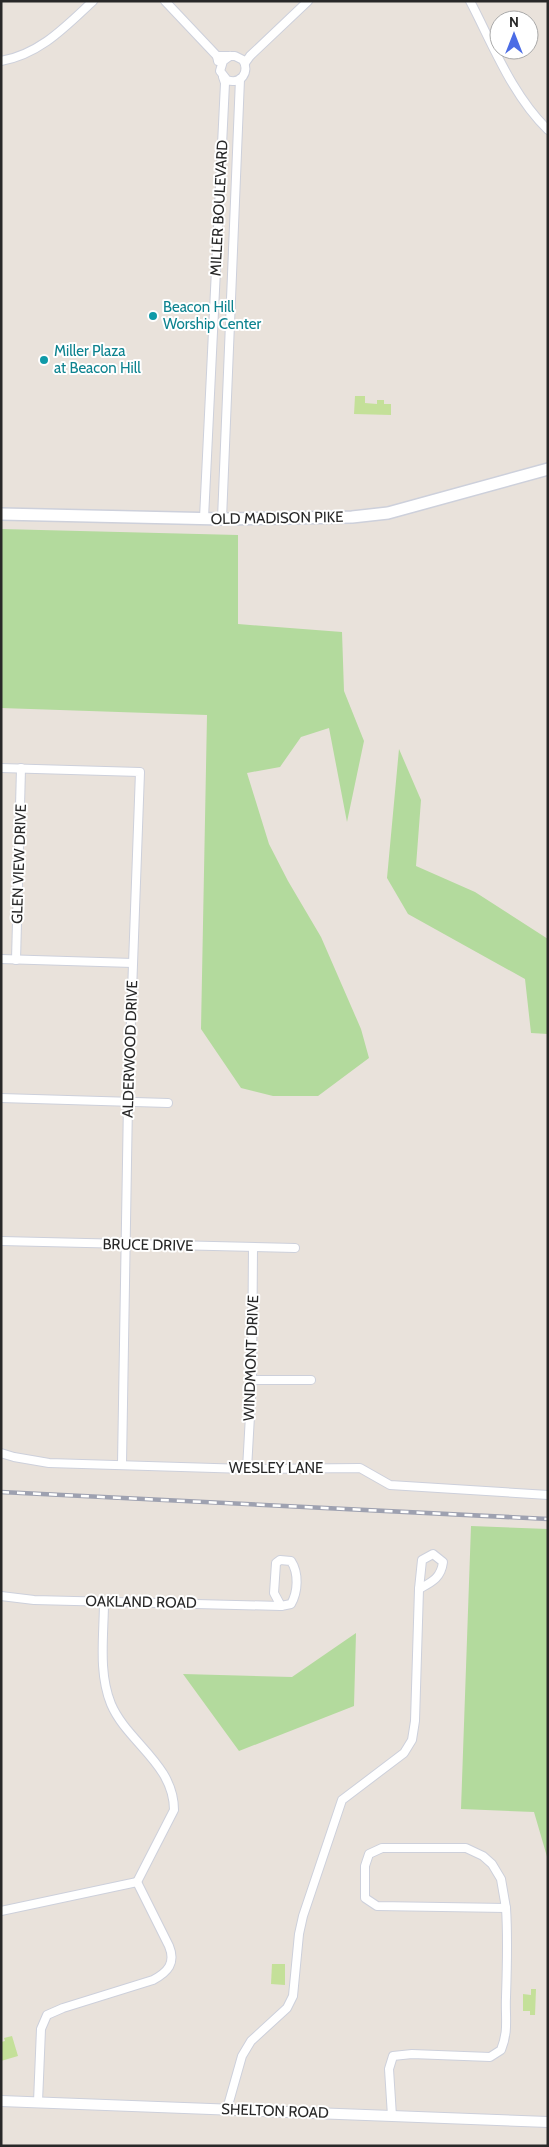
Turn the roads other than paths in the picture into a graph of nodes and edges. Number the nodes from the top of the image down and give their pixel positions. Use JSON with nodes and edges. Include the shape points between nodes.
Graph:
{"nodes":[{"id":1,"x":93,"y":1,"type":"edge"},
{"id":2,"x":165,"y":1,"type":"edge"},
{"id":3,"x":308,"y":1,"type":"edge"},
{"id":4,"x":470,"y":1,"type":"edge"},
{"id":5,"x":217,"y":56,"type":"junction"},
{"id":6,"x":230,"y":56,"type":"junction"},
{"id":7,"x":250,"y":56,"type":"junction"},
{"id":8,"x":239,"y":57,"type":"junction"},
{"id":9,"x":1,"y":61,"type":"edge"},
{"id":10,"x":245,"y":63,"type":"junction"},
{"id":11,"x":220,"y":67,"type":"junction"},
{"id":12,"x":223,"y":77,"type":"junction"},
{"id":13,"x":240,"y":79,"type":"junction"},
{"id":14,"x":548,"y":130,"type":"edge"},
{"id":15,"x":214,"y":316,"type":"junction"},
{"id":16,"x":231,"y":317,"type":"junction"},
{"id":17,"x":209,"y":418,"type":"junction"},
{"id":18,"x":226,"y":421,"type":"junction"},
{"id":19,"x":548,"y":469,"type":"edge"},
{"id":20,"x":1,"y":514,"type":"edge"},
{"id":21,"x":204,"y":518,"type":"junction"},
{"id":22,"x":222,"y":519,"type":"junction"},
{"id":23,"x":1,"y":768,"type":"edge"},
{"id":24,"x":22,"y":768,"type":"junction"},
{"id":25,"x":1,"y":959,"type":"edge"},
{"id":26,"x":16,"y":960,"type":"junction"},
{"id":27,"x":133,"y":963,"type":"junction"},
{"id":28,"x":1,"y":1098,"type":"edge"},
{"id":29,"x":128,"y":1102,"type":"junction"},
{"id":30,"x":168,"y":1103,"type":"dead end"},
{"id":31,"x":1,"y":1241,"type":"edge"},
{"id":32,"x":126,"y":1244,"type":"junction"},
{"id":33,"x":253,"y":1247,"type":"junction"},
{"id":34,"x":295,"y":1248,"type":"dead end"},
{"id":35,"x":252,"y":1380,"type":"junction"},
{"id":36,"x":311,"y":1380,"type":"dead end"},
{"id":37,"x":1,"y":1452,"type":"edge"},
{"id":38,"x":122,"y":1464,"type":"junction"},
{"id":39,"x":247,"y":1469,"type":"junction"},
{"id":40,"x":548,"y":1495,"type":"edge"},
{"id":41,"x":419,"y":1589,"type":"junction"},
{"id":42,"x":1,"y":1596,"type":"edge"},
{"id":43,"x":104,"y":1602,"type":"junction"},
{"id":44,"x":281,"y":1606,"type":"junction"},
{"id":45,"x":137,"y":1882,"type":"junction"},
{"id":46,"x":506,"y":1908,"type":"junction"},
{"id":47,"x":1,"y":1911,"type":"edge"},
{"id":48,"x":1,"y":2101,"type":"edge"},
{"id":49,"x":38,"y":2102,"type":"junction"},
{"id":50,"x":227,"y":2109,"type":"junction"},
{"id":51,"x":392,"y":2116,"type":"junction"},
{"id":52,"x":548,"y":2122,"type":"edge"}],
"edges":[{"from":1,"to":9,"type":"street","via":[[53,38],[21,56]]},
{"from":2,"to":5,"type":"street"},
{"from":3,"to":7,"type":"street"},
{"from":4,"to":14,"type":"street","via":[[518,94]]},
{"from":5,"to":6,"type":"street"},
{"from":5,"to":11,"type":"street"},
{"from":6,"to":8,"type":"street"},
{"from":6,"to":11,"type":"street"},
{"from":7,"to":8,"type":"street"},
{"from":7,"to":10,"type":"street"},
{"from":8,"to":10,"type":"street"},
{"from":10,"to":13,"type":"street","via":[[246,72]]},
{"from":11,"to":12,"type":"street"},
{"from":12,"to":13,"type":"street","via":[[231,81]]},
{"from":12,"to":15,"type":"street","name":"MILLER BOULEVARD"},
{"from":13,"to":16,"type":"street","name":"MILLER BOULEVARD"},
{"from":15,"to":16,"type":"street"},
{"from":15,"to":17,"type":"street","name":"MILLER BOULEVARD"},
{"from":16,"to":18,"type":"street","name":"MILLER BOULEVARD"},
{"from":17,"to":18,"type":"street"},
{"from":17,"to":21,"type":"street","name":"MILLER BOULEVARD"},
{"from":18,"to":22,"type":"street","name":"MILLER BOULEVARD"},
{"from":19,"to":22,"type":"main road","name":"OLD MADISON PIKE","via":[[388,513],[301,519]]},
{"from":20,"to":21,"type":"main road","name":"OLD MADISON PIKE"},
{"from":21,"to":22,"type":"main road","name":"OLD MADISON PIKE"},
{"from":23,"to":24,"type":"street","name":"ALDERWOOD DRIVE"},
{"from":24,"to":26,"type":"street","name":"GLEN VIEW DRIVE"},
{"from":24,"to":27,"type":"street","name":"ALDERWOOD DRIVE","via":[[140,772]]},
{"from":25,"to":26,"type":"street"},
{"from":26,"to":27,"type":"street"},
{"from":27,"to":29,"type":"street","name":"ALDERWOOD DRIVE"},
{"from":28,"to":29,"type":"street"},
{"from":29,"to":30,"type":"street"},
{"from":29,"to":32,"type":"street","name":"ALDERWOOD DRIVE"},
{"from":31,"to":32,"type":"street","name":"BRUCE DRIVE"},
{"from":32,"to":33,"type":"street","name":"BRUCE DRIVE"},
{"from":32,"to":38,"type":"street","name":"ALDERWOOD DRIVE"},
{"from":33,"to":34,"type":"street","name":"BRUCE DRIVE"},
{"from":33,"to":35,"type":"street","name":"WINDMONT DRIVE"},
{"from":35,"to":36,"type":"street"},
{"from":35,"to":39,"type":"street","name":"WINDMONT DRIVE"},
{"from":37,"to":38,"type":"street","name":"WESLEY LANE","via":[[49,1463]]},
{"from":38,"to":39,"type":"street","name":"WESLEY LANE"},
{"from":39,"to":40,"type":"street","name":"WESLEY LANE","via":[[360,1468],[390,1485]]},
{"from":41,"to":41,"type":"street","via":[[422,1560],[433,1554],[443,1562],[442,1573]]},
{"from":41,"to":50,"type":"street","via":[[412,1740],[404,1753],[342,1800],[303,1916],[293,1996],[287,2008],[251,2041]]},
{"from":42,"to":43,"type":"street","name":"OAKLAND ROAD"},
{"from":43,"to":44,"type":"street","name":"OAKLAND ROAD"},
{"from":43,"to":45,"type":"street","via":[[104,1678],[111,1704],[124,1726],[162,1769],[174,1797],[174,1810]]},
{"from":44,"to":44,"type":"street","via":[[274,1593],[276,1563],[284,1560],[291,1561],[295,1567],[295,1596],[291,1604]]},
{"from":45,"to":47,"type":"street"},
{"from":45,"to":49,"type":"street","via":[[173,1954],[170,1965],[153,1980],[46,2015],[41,2029]]},
{"from":46,"to":46,"type":"street","via":[[377,1906],[365,1898],[365,1866],[369,1854],[382,1848],[466,1848],[492,1864],[500,1879]]},
{"from":46,"to":51,"type":"street","via":[[507,2034],[501,2050],[490,2056],[393,2056],[389,2068]]},
{"from":48,"to":49,"type":"street","name":"SHELTON ROAD"},
{"from":49,"to":50,"type":"street","name":"SHELTON ROAD"},
{"from":50,"to":51,"type":"street","name":"SHELTON ROAD"},
{"from":51,"to":52,"type":"street","name":"SHELTON ROAD"}]}
